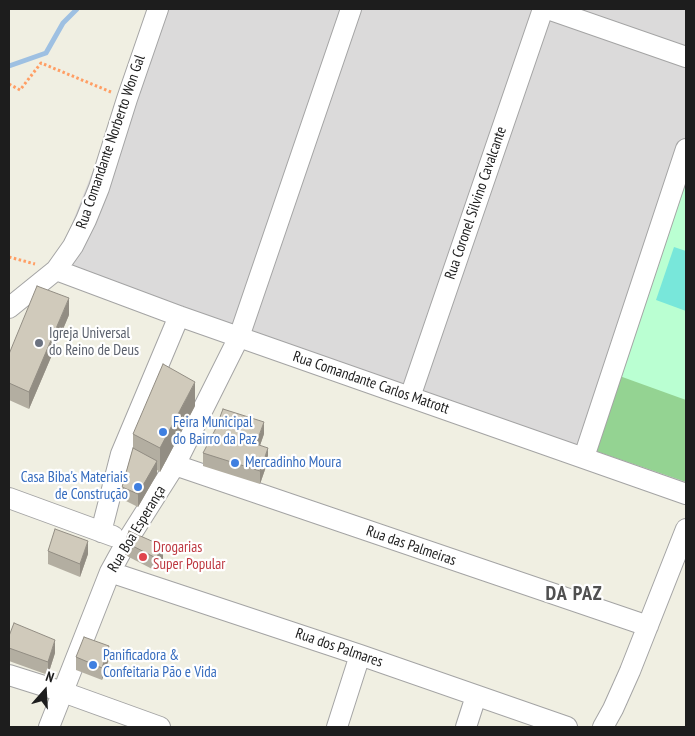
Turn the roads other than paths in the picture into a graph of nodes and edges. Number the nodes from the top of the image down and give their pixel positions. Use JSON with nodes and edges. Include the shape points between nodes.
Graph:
{"nodes":[{"id":1,"x":158,"y":9,"type":"edge"},
{"id":2,"x":351,"y":9,"type":"edge"},
{"id":3,"x":543,"y":9,"type":"edge"},
{"id":4,"x":548,"y":9,"type":"edge"},
{"id":5,"x":686,"y":57,"type":"edge"},
{"id":6,"x":686,"y":149,"type":"edge"},
{"id":7,"x":56,"y":270,"type":"junction"},
{"id":8,"x":9,"y":308,"type":"edge"},
{"id":9,"x":180,"y":316,"type":"junction"},
{"id":10,"x":240,"y":337,"type":"junction"},
{"id":11,"x":410,"y":397,"type":"junction"},
{"id":12,"x":584,"y":457,"type":"junction"},
{"id":13,"x":175,"y":466,"type":"junction"},
{"id":14,"x":686,"y":494,"type":"edge"},
{"id":15,"x":9,"y":498,"type":"edge"},
{"id":16,"x":686,"y":529,"type":"edge"},
{"id":17,"x":101,"y":532,"type":"junction"},
{"id":18,"x":127,"y":541,"type":"junction"},
{"id":19,"x":110,"y":572,"type":"junction"},
{"id":20,"x":648,"y":626,"type":"junction"},
{"id":21,"x":360,"y":655,"type":"junction"},
{"id":22,"x":9,"y":676,"type":"edge"},
{"id":23,"x":63,"y":692,"type":"junction"},
{"id":24,"x":476,"y":696,"type":"junction"},
{"id":25,"x":49,"y":727,"type":"edge"},
{"id":26,"x":160,"y":727,"type":"edge"},
{"id":27,"x":337,"y":727,"type":"edge"},
{"id":28,"x":466,"y":727,"type":"edge"},
{"id":29,"x":567,"y":727,"type":"edge"},
{"id":30,"x":603,"y":727,"type":"edge"}],
"edges":[{"from":1,"to":7,"type":"street","name":"Rua Comandante Norberto Won Gal","via":[[99,188],[73,246]]},
{"from":2,"to":10,"type":"street","name":"Rua Boa Esperança"},
{"from":3,"to":11,"type":"street","name":"Rua Coronel Silvino Cavalcante"},
{"from":4,"to":5,"type":"street"},
{"from":6,"to":12,"type":"street"},
{"from":7,"to":8,"type":"street","name":"Rua Comandante Norberto Won Gal"},
{"from":7,"to":9,"type":"street","name":"Rua Comandante Carlos Matrott"},
{"from":9,"to":10,"type":"street","name":"Rua Comandante Carlos Matrott"},
{"from":9,"to":17,"type":"street","via":[[121,454]]},
{"from":10,"to":11,"type":"street","name":"Rua Comandante Carlos Matrott"},
{"from":10,"to":13,"type":"street","name":"Rua Boa Esperança"},
{"from":11,"to":12,"type":"street","name":"Rua Comandante Carlos Matrott"},
{"from":12,"to":14,"type":"street","name":"Rua Comandante Carlos Matrott"},
{"from":13,"to":18,"type":"street","name":"Rua Boa Esperança"},
{"from":13,"to":20,"type":"street","name":"Rua das Palmeiras"},
{"from":15,"to":17,"type":"street"},
{"from":16,"to":20,"type":"street"},
{"from":17,"to":18,"type":"street"},
{"from":18,"to":19,"type":"street","name":"Rua Boa Esperança"},
{"from":19,"to":21,"type":"street","name":"Rua dos Palmares"},
{"from":19,"to":23,"type":"street","name":"Rua Boa Esperança"},
{"from":20,"to":30,"type":"street","via":[[614,709]]},
{"from":21,"to":24,"type":"street","name":"Rua dos Palmares"},
{"from":21,"to":27,"type":"street"},
{"from":22,"to":23,"type":"street"},
{"from":23,"to":25,"type":"street","name":"Rua Boa Esperança"},
{"from":23,"to":26,"type":"street"},
{"from":24,"to":28,"type":"street"},
{"from":24,"to":29,"type":"street","name":"Rua dos Palmares"}]}
